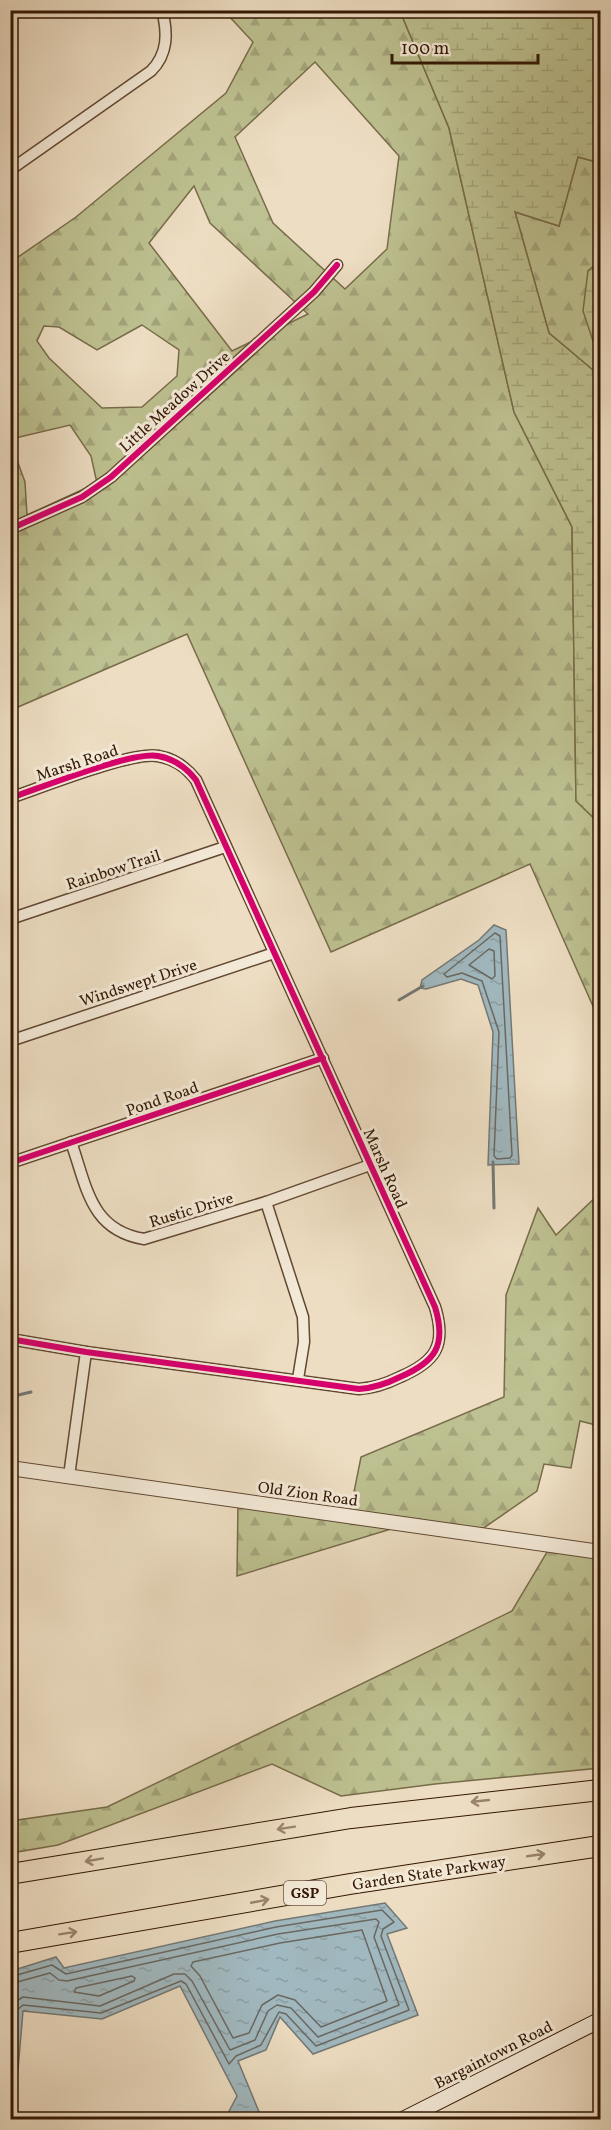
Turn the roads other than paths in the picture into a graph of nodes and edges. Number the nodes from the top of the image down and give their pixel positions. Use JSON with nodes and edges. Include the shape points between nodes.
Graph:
{"nodes":[{"id":1,"x":162,"y":10,"type":"edge"},
{"id":2,"x":10,"y":170,"type":"edge"},
{"id":3,"x":338,"y":265,"type":"dead end"},
{"id":4,"x":10,"y":529,"type":"edge"},
{"id":5,"x":10,"y":798,"type":"edge"},
{"id":6,"x":225,"y":847,"type":"junction"},
{"id":7,"x":10,"y":919,"type":"edge"},
{"id":8,"x":274,"y":953,"type":"junction"},
{"id":9,"x":10,"y":1041,"type":"edge"},
{"id":10,"x":323,"y":1058,"type":"junction"},
{"id":11,"x":71,"y":1142,"type":"junction"},
{"id":12,"x":10,"y":1163,"type":"edge"},
{"id":13,"x":370,"y":1165,"type":"junction"},
{"id":14,"x":266,"y":1202,"type":"junction"},
{"id":15,"x":10,"y":1339,"type":"edge"},
{"id":16,"x":86,"y":1352,"type":"junction"},
{"id":17,"x":298,"y":1379,"type":"junction"},
{"id":18,"x":10,"y":1468,"type":"edge"},
{"id":19,"x":69,"y":1476,"type":"junction"},
{"id":20,"x":600,"y":1552,"type":"edge"},
{"id":21,"x":600,"y":1790,"type":"edge"},
{"id":22,"x":600,"y":1846,"type":"edge"},
{"id":23,"x":10,"y":1874,"type":"edge"},
{"id":24,"x":10,"y":1943,"type":"edge"},
{"id":25,"x":600,"y":2020,"type":"edge"},
{"id":26,"x":402,"y":2120,"type":"edge"}],
"edges":[{"from":1,"to":2,"type":"street","via":[[165,45],[151,71]]},
{"from":3,"to":4,"type":"street","name":"Little Meadow Drive","via":[[314,292],[111,477],[82,497]]},
{"from":5,"to":6,"type":"street","name":"Marsh Road","via":[[134,758],[156,755],[180,763],[192,775]]},
{"from":6,"to":7,"type":"street","name":"Rainbow Trail"},
{"from":6,"to":8,"type":"street","name":"Marsh Road"},
{"from":8,"to":9,"type":"street","name":"Windswept Drive"},
{"from":8,"to":10,"type":"street","name":"Marsh Road"},
{"from":10,"to":11,"type":"street","name":"Pond Road"},
{"from":10,"to":13,"type":"street","name":"Marsh Road"},
{"from":11,"to":12,"type":"street","name":"Pond Road"},
{"from":11,"to":14,"type":"street","name":"Rustic Drive","via":[[100,1218],[125,1236],[144,1239],[168,1234]]},
{"from":13,"to":14,"type":"street","name":"Rustic Drive"},
{"from":13,"to":17,"type":"street","name":"Marsh Road","via":[[435,1307],[440,1332],[438,1345],[426,1364],[376,1387],[359,1389]]},
{"from":14,"to":17,"type":"street","via":[[303,1317]]},
{"from":15,"to":16,"type":"street","name":"Marsh Road"},
{"from":16,"to":17,"type":"street","name":"Marsh Road"},
{"from":16,"to":19,"type":"street"},
{"from":18,"to":19,"type":"street","name":"Old Zion Road"},
{"from":19,"to":20,"type":"street","name":"Old Zion Road"},
{"from":21,"to":23,"type":"highway","one_way":true,"via":[[351,1818]]},
{"from":24,"to":22,"type":"highway","name":"Garden State Parkway","number":"GSP","one_way":true,"via":[[350,1884]]},
{"from":25,"to":26,"type":"main road","name":"Bargaintown Road"}]}
